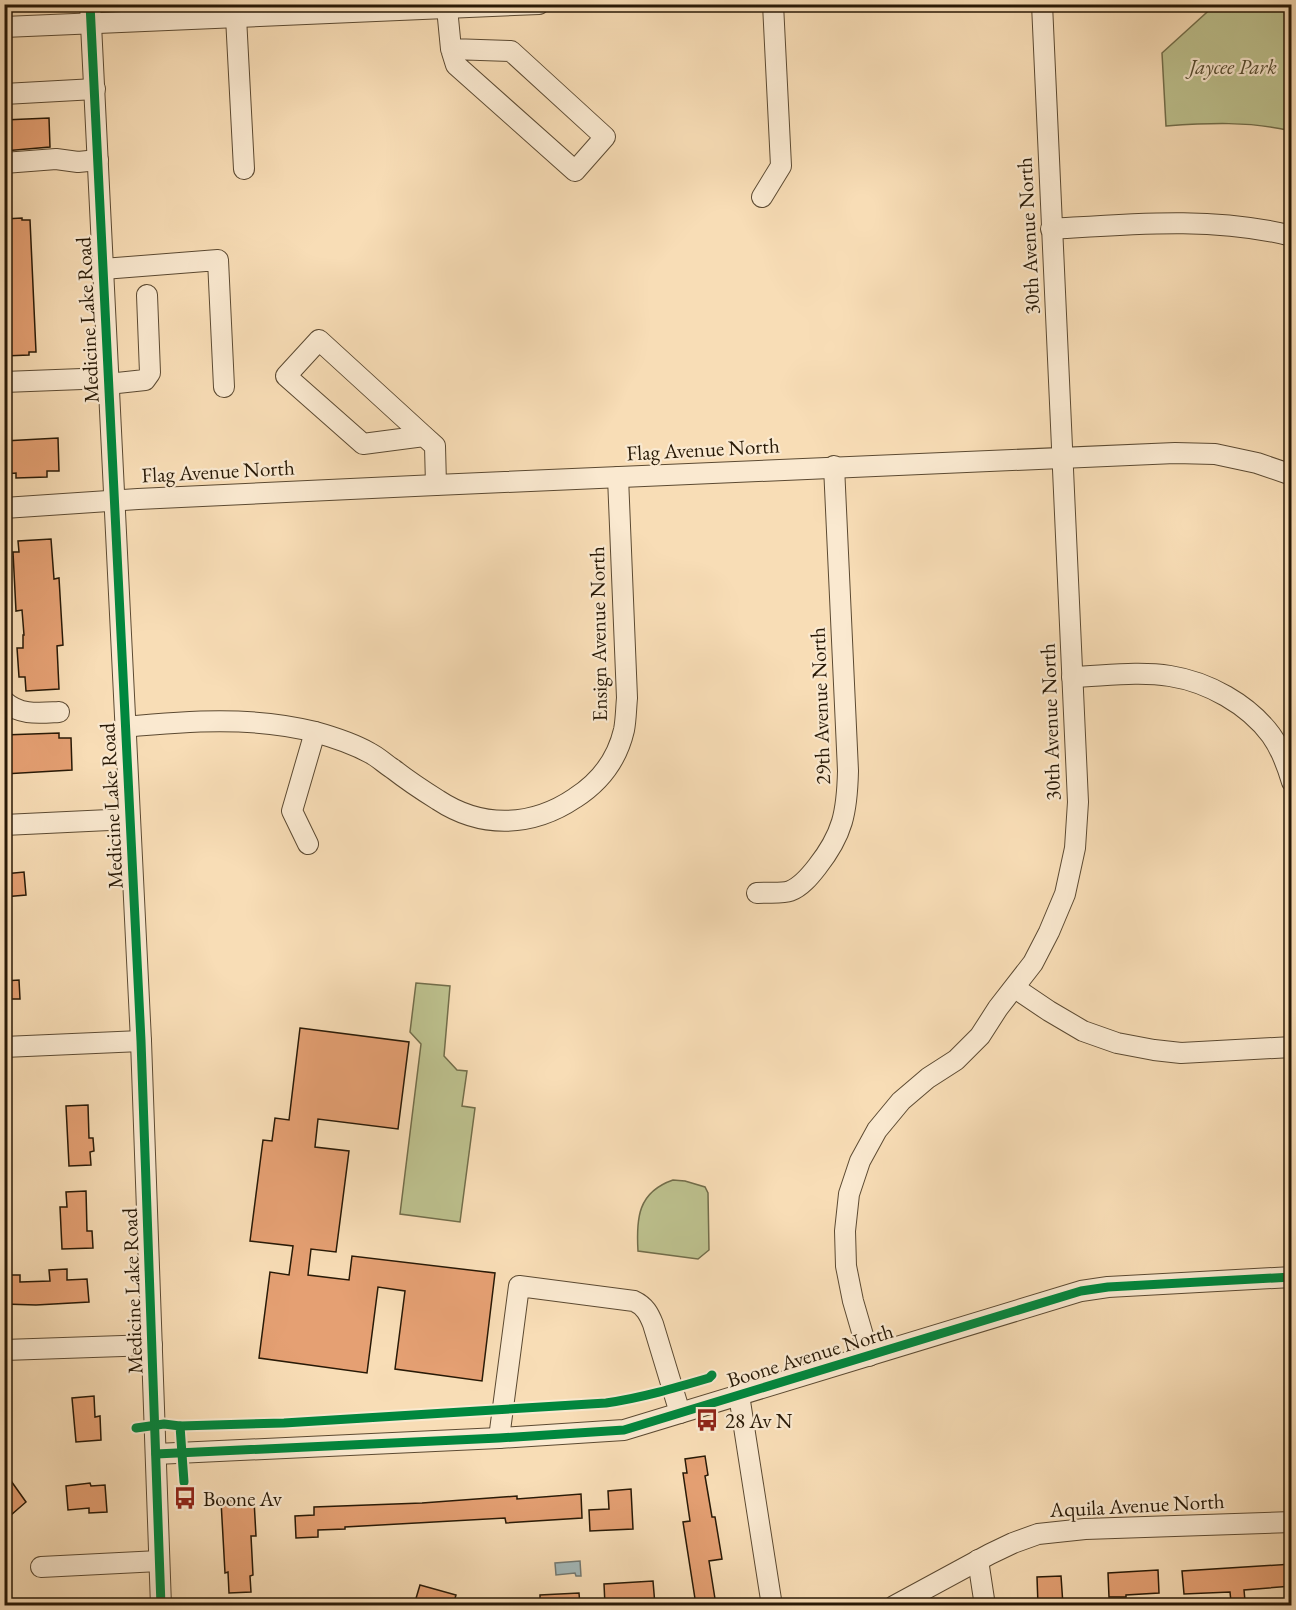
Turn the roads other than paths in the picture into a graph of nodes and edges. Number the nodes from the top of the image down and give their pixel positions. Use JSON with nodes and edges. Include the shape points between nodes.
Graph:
{"nodes":[{"id":1,"x":538,"y":4,"type":"edge"},
{"id":2,"x":773,"y":4,"type":"edge"},
{"id":3,"x":1042,"y":4,"type":"edge"},
{"id":4,"x":509,"y":5,"type":"edge"},
{"id":5,"x":447,"y":8,"type":"junction"},
{"id":6,"x":307,"y":10,"type":"edge"},
{"id":7,"x":90,"y":14,"type":"edge"},
{"id":8,"x":236,"y":17,"type":"junction"},
{"id":9,"x":4,"y":27,"type":"edge"},
{"id":10,"x":451,"y":49,"type":"junction"},
{"id":11,"x":95,"y":90,"type":"junction"},
{"id":12,"x":4,"y":94,"type":"edge"},
{"id":13,"x":98,"y":160,"type":"junction"},
{"id":14,"x":4,"y":163,"type":"edge"},
{"id":15,"x":244,"y":169,"type":"dead end"},
{"id":16,"x":762,"y":197,"type":"dead end"},
{"id":17,"x":1051,"y":229,"type":"junction"},
{"id":18,"x":1292,"y":236,"type":"edge"},
{"id":19,"x":103,"y":269,"type":"junction"},
{"id":20,"x":147,"y":295,"type":"dead end"},
{"id":21,"x":108,"y":381,"type":"junction"},
{"id":22,"x":4,"y":382,"type":"edge"},
{"id":23,"x":224,"y":387,"type":"dead end"},
{"id":24,"x":424,"y":435,"type":"junction"},
{"id":25,"x":1062,"y":457,"type":"junction"},
{"id":26,"x":834,"y":466,"type":"junction"},
{"id":27,"x":1292,"y":475,"type":"edge"},
{"id":28,"x":618,"y":477,"type":"junction"},
{"id":29,"x":436,"y":485,"type":"junction"},
{"id":30,"x":115,"y":501,"type":"junction"},
{"id":31,"x":4,"y":508,"type":"edge"},
{"id":32,"x":1072,"y":677,"type":"junction"},
{"id":33,"x":4,"y":701,"type":"edge"},
{"id":34,"x":59,"y":712,"type":"dead end"},
{"id":35,"x":124,"y":727,"type":"junction"},
{"id":36,"x":315,"y":732,"type":"junction"},
{"id":37,"x":1292,"y":782,"type":"edge"},
{"id":38,"x":130,"y":819,"type":"junction"},
{"id":39,"x":4,"y":825,"type":"edge"},
{"id":40,"x":308,"y":844,"type":"dead end"},
{"id":41,"x":757,"y":893,"type":"dead end"},
{"id":42,"x":1014,"y":988,"type":"junction"},
{"id":43,"x":141,"y":1041,"type":"junction"},
{"id":44,"x":4,"y":1047,"type":"edge"},
{"id":45,"x":1292,"y":1047,"type":"edge"},
{"id":46,"x":1292,"y":1277,"type":"edge"},
{"id":47,"x":152,"y":1345,"type":"junction"},
{"id":48,"x":4,"y":1350,"type":"edge"},
{"id":49,"x":869,"y":1356,"type":"junction"},
{"id":50,"x":739,"y":1395,"type":"junction"},
{"id":51,"x":680,"y":1413,"type":"junction"},
{"id":52,"x":499,"y":1438,"type":"junction"},
{"id":53,"x":156,"y":1454,"type":"junction"},
{"id":54,"x":1292,"y":1522,"type":"edge"},
{"id":55,"x":978,"y":1560,"type":"junction"},
{"id":56,"x":159,"y":1561,"type":"junction"},
{"id":57,"x":41,"y":1567,"type":"dead end"},
{"id":58,"x":161,"y":1605,"type":"edge"},
{"id":59,"x":772,"y":1605,"type":"edge"},
{"id":60,"x":894,"y":1605,"type":"edge"},
{"id":61,"x":985,"y":1605,"type":"edge"}],
"edges":[{"from":1,"to":4,"type":"street"},
{"from":2,"to":16,"type":"street","via":[[781,166]]},
{"from":3,"to":17,"type":"street","name":"30th Avenue North"},
{"from":4,"to":5,"type":"street"},
{"from":5,"to":6,"type":"street"},
{"from":5,"to":10,"type":"street"},
{"from":6,"to":8,"type":"street"},
{"from":7,"to":8,"type":"street"},
{"from":7,"to":9,"type":"street"},
{"from":7,"to":11,"type":"street","name":"Medicine Lake Road"},
{"from":8,"to":15,"type":"street"},
{"from":10,"to":10,"type":"street","via":[[456,65],[575,171],[605,137],[511,51]]},
{"from":11,"to":12,"type":"street"},
{"from":11,"to":13,"type":"street","name":"Medicine Lake Road"},
{"from":13,"to":14,"type":"street"},
{"from":13,"to":19,"type":"street","name":"Medicine Lake Road"},
{"from":17,"to":18,"type":"street","via":[[1139,223],[1201,224],[1264,229]]},
{"from":17,"to":25,"type":"street","name":"30th Avenue North"},
{"from":19,"to":21,"type":"street","name":"Medicine Lake Road"},
{"from":19,"to":23,"type":"street","via":[[218,260]]},
{"from":20,"to":21,"type":"street","via":[[150,373],[145,380]]},
{"from":21,"to":22,"type":"street"},
{"from":21,"to":30,"type":"street","name":"Medicine Lake Road"},
{"from":24,"to":24,"type":"street","via":[[319,340],[286,376],[363,444]]},
{"from":24,"to":29,"type":"street","via":[[435,446]]},
{"from":25,"to":26,"type":"street","name":"Flag Avenue North"},
{"from":25,"to":27,"type":"street","name":"Flag Avenue North","via":[[1215,454]]},
{"from":25,"to":32,"type":"street","name":"30th Avenue North"},
{"from":26,"to":28,"type":"street","name":"Flag Avenue North"},
{"from":26,"to":41,"type":"street","name":"29th Avenue North","via":[[848,800],[829,851],[808,878],[789,891]]},
{"from":28,"to":29,"type":"street","name":"Flag Avenue North"},
{"from":28,"to":36,"type":"street","name":"Ensign Avenue North","via":[[627,698],[624,730],[601,778],[559,809],[536,817],[492,821],[440,802],[371,753]]},
{"from":29,"to":30,"type":"street","name":"Flag Avenue North"},
{"from":30,"to":31,"type":"street","name":"Flag Avenue North"},
{"from":30,"to":35,"type":"street","name":"Medicine Lake Road"},
{"from":32,"to":37,"type":"street","via":[[1137,674],[1197,681],[1251,713],[1271,736]]},
{"from":32,"to":42,"type":"street","name":"30th Avenue North","via":[[1078,802],[1075,848],[1065,894],[1049,932]]},
{"from":33,"to":34,"type":"street","via":[[11,708],[31,713]]},
{"from":35,"to":36,"type":"street","name":"Ensign Avenue North","via":[[264,723]]},
{"from":35,"to":38,"type":"street","name":"Medicine Lake Road"},
{"from":36,"to":40,"type":"street","via":[[292,811]]},
{"from":38,"to":39,"type":"street"},
{"from":38,"to":43,"type":"street","name":"Medicine Lake Road"},
{"from":42,"to":45,"type":"street","via":[[1083,1031],[1126,1044],[1181,1053]]},
{"from":42,"to":49,"type":"street","name":"30th Avenue North","via":[[980,1036],[956,1060],[901,1101],[877,1130],[860,1161],[849,1194],[844,1231],[853,1301]]},
{"from":43,"to":44,"type":"street"},
{"from":43,"to":47,"type":"street","name":"Medicine Lake Road"},
{"from":46,"to":49,"type":"street","name":"Boone Avenue North","via":[[1082,1291]]},
{"from":47,"to":48,"type":"street"},
{"from":47,"to":53,"type":"street","name":"Medicine Lake Road"},
{"from":49,"to":50,"type":"street","name":"Boone Avenue North"},
{"from":50,"to":51,"type":"street","name":"Boone Avenue North"},
{"from":50,"to":59,"type":"street"},
{"from":51,"to":52,"type":"street","name":"Boone Avenue North","via":[[624,1430]]},
{"from":51,"to":52,"type":"street","via":[[653,1324],[641,1304],[519,1286]]},
{"from":52,"to":53,"type":"street","name":"Boone Avenue North"},
{"from":53,"to":56,"type":"street","name":"Medicine Lake Road"},
{"from":54,"to":55,"type":"street","name":"Aquila Avenue North","via":[[1038,1534]]},
{"from":55,"to":60,"type":"street","name":"Aquila Avenue North"},
{"from":55,"to":61,"type":"street"},
{"from":56,"to":57,"type":"street"},
{"from":56,"to":58,"type":"street","name":"Medicine Lake Road"}]}
